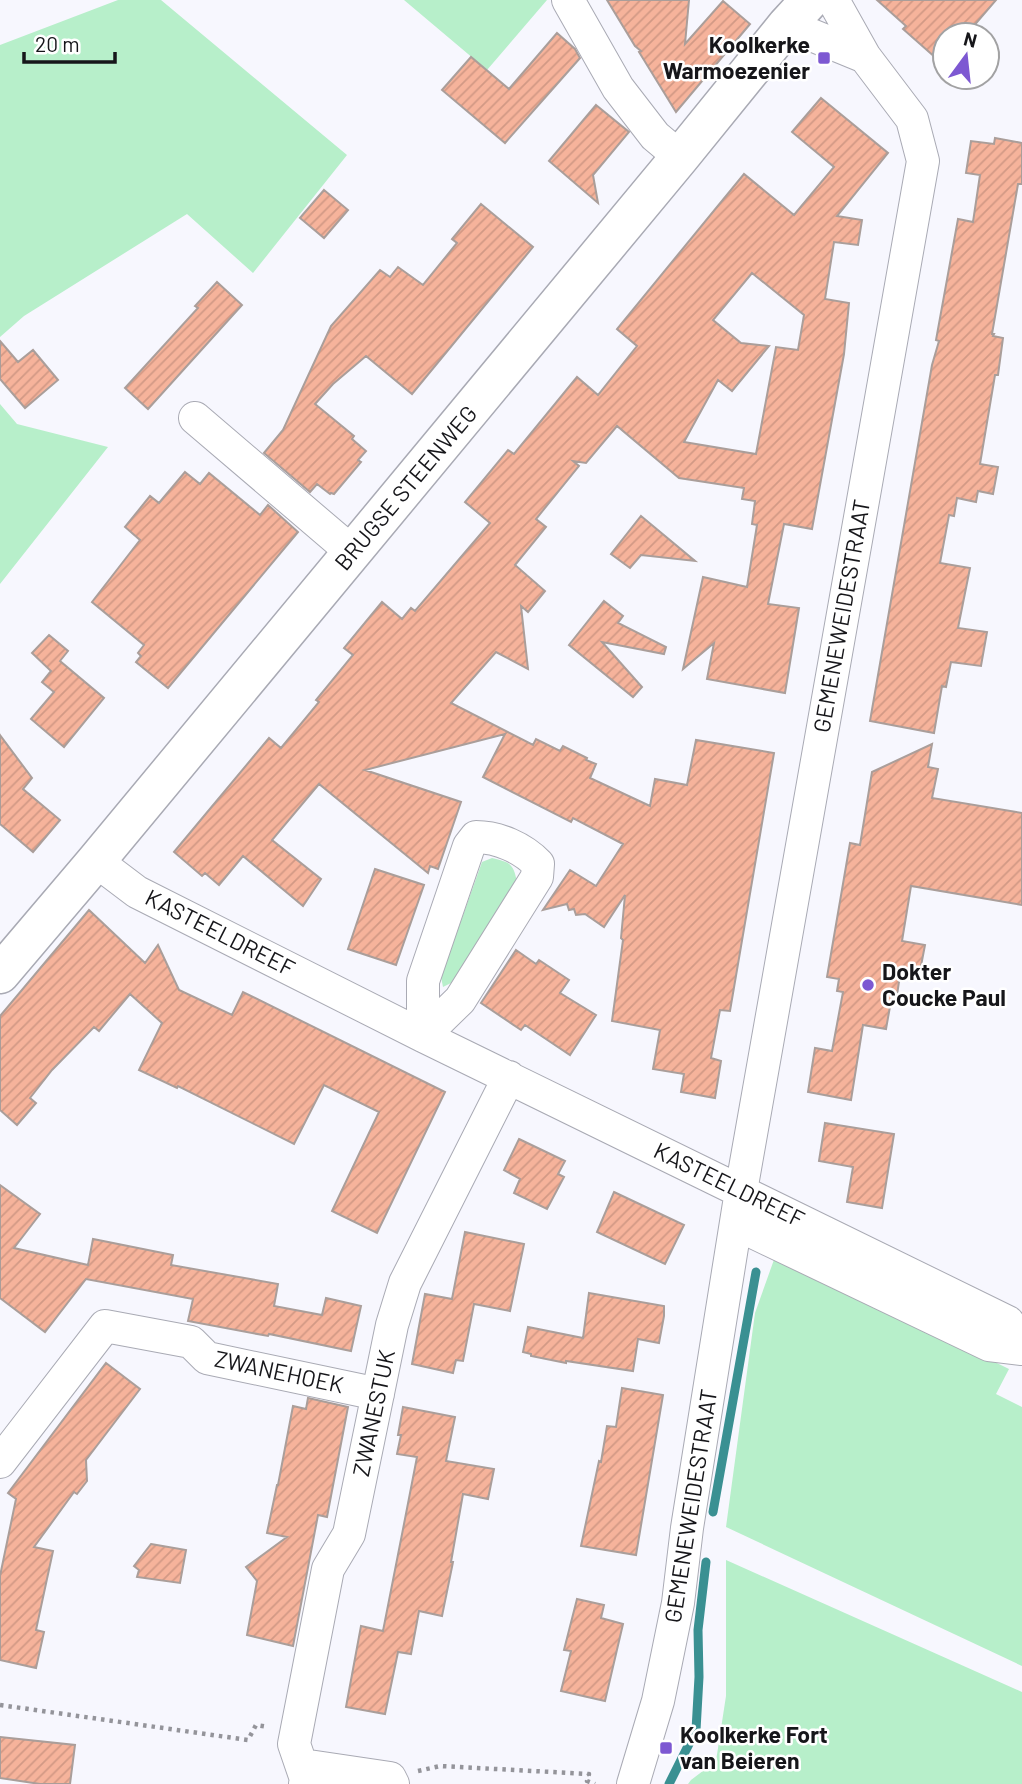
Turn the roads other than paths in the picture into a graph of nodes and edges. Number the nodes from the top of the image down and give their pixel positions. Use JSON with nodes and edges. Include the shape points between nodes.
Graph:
{"nodes":[{"id":1,"x":568,"y":0,"type":"edge"},
{"id":2,"x":833,"y":0,"type":"edge"},
{"id":3,"x":799,"y":12,"type":"edge"},
{"id":4,"x":865,"y":57,"type":"junction"},
{"id":5,"x":680,"y":157,"type":"junction"},
{"id":6,"x":195,"y":418,"type":"dead end"},
{"id":7,"x":352,"y":552,"type":"junction"},
{"id":8,"x":96,"y":861,"type":"junction"},
{"id":9,"x":0,"y":974,"type":"edge"},
{"id":10,"x":423,"y":1036,"type":"junction"},
{"id":11,"x":509,"y":1077,"type":"junction"},
{"id":12,"x":741,"y":1191,"type":"junction"},
{"id":13,"x":736,"y":1224,"type":"junction"},
{"id":14,"x":1022,"y":1348,"type":"edge"},
{"id":15,"x":378,"y":1394,"type":"junction"},
{"id":16,"x":0,"y":1462,"type":"edge"},
{"id":17,"x":303,"y":1774,"type":"edge"},
{"id":18,"x":391,"y":1781,"type":"edge"},
{"id":19,"x":633,"y":1784,"type":"edge"}],
"edges":[{"from":1,"to":5,"type":"street","via":[[618,88],[655,136]]},
{"from":2,"to":4,"type":"street","name":"GEMENEWEIDESTRAAT"},
{"from":3,"to":4,"type":"street"},
{"from":3,"to":5,"type":"main road","name":"BRUGSE STEENWEG"},
{"from":4,"to":12,"type":"street","name":"GEMENEWEIDESTRAAT","via":[[912,119],[923,161]]},
{"from":5,"to":7,"type":"main road","name":"BRUGSE STEENWEG"},
{"from":6,"to":7,"type":"street"},
{"from":7,"to":8,"type":"main road","name":"BRUGSE STEENWEG"},
{"from":8,"to":9,"type":"main road","name":"BRUGSE STEENWEG"},
{"from":8,"to":10,"type":"street","name":"KASTEELDREEF","via":[[137,892]]},
{"from":10,"to":10,"type":"street","via":[[460,1000],[537,877],[537,864],[528,853],[489,837],[476,836],[469,846],[423,981]]},
{"from":10,"to":11,"type":"street","name":"KASTEELDREEF"},
{"from":11,"to":12,"type":"street","name":"KASTEELDREEF"},
{"from":11,"to":15,"type":"street","name":"ZWANESTUK","via":[[405,1283]]},
{"from":12,"to":13,"type":"street","name":"GEMENEWEIDESTRAAT"},
{"from":12,"to":14,"type":"street","name":"KASTEELDREEF","via":[[1008,1322]]},
{"from":13,"to":14,"type":"street","name":"KASTEELDREEF","via":[[989,1345]]},
{"from":13,"to":19,"type":"street","name":"GEMENEWEIDESTRAAT","via":[[677,1603],[658,1701]]},
{"from":15,"to":16,"type":"street","name":"ZWANEHOEK","via":[[207,1359],[191,1342],[105,1326]]},
{"from":15,"to":17,"type":"street","name":"ZWANESTUK","via":[[349,1534],[328,1569],[294,1744]]},
{"from":17,"to":18,"type":"street","name":"ZWANESTUK"}]}
